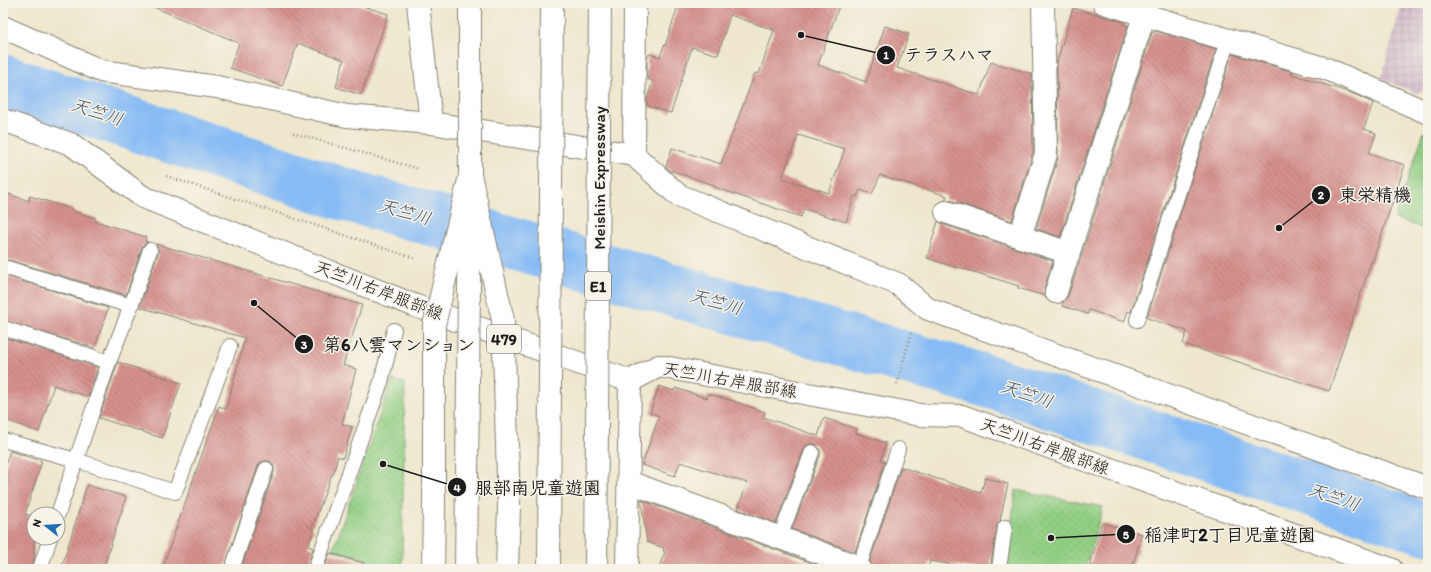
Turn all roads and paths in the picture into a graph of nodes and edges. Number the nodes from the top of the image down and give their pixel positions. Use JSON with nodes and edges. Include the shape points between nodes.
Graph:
{"nodes":[{"id":1,"x":418,"y":3,"type":"edge"},
{"id":2,"x":470,"y":3,"type":"edge"},
{"id":3,"x":552,"y":3,"type":"edge"},
{"id":4,"x":600,"y":3,"type":"edge"},
{"id":5,"x":635,"y":3,"type":"edge"},
{"id":6,"x":1043,"y":3,"type":"edge"},
{"id":7,"x":1104,"y":3,"type":"edge"},
{"id":8,"x":1144,"y":16,"type":"junction"},
{"id":9,"x":3,"y":27,"type":"edge"},
{"id":10,"x":1228,"y":40,"type":"junction"},
{"id":11,"x":1428,"y":113,"type":"edge"},
{"id":12,"x":3,"y":120,"type":"edge"},
{"id":13,"x":431,"y":123,"type":"junction"},
{"id":14,"x":634,"y":155,"type":"junction"},
{"id":15,"x":160,"y":174,"type":"dead end"},
{"id":16,"x":470,"y":175,"type":"junction"},
{"id":17,"x":946,"y":212,"type":"dead end"},
{"id":18,"x":1020,"y":237,"type":"junction"},
{"id":19,"x":150,"y":250,"type":"dead end"},
{"id":20,"x":1069,"y":253,"type":"junction"},
{"id":21,"x":414,"y":258,"type":"dead end"},
{"id":22,"x":7,"y":268,"type":"dead end"},
{"id":23,"x":1056,"y":292,"type":"dead end"},
{"id":24,"x":131,"y":306,"type":"junction"},
{"id":25,"x":1137,"y":320,"type":"dead end"},
{"id":26,"x":914,"y":326,"type":"dead end"},
{"id":27,"x":3,"y":328,"type":"edge"},
{"id":28,"x":394,"y":330,"type":"dead end"},
{"id":29,"x":230,"y":346,"type":"dead end"},
{"id":30,"x":109,"y":362,"type":"junction"},
{"id":31,"x":630,"y":381,"type":"junction"},
{"id":32,"x":897,"y":385,"type":"dead end"},
{"id":33,"x":3,"y":440,"type":"edge"},
{"id":34,"x":898,"y":449,"type":"dead end"},
{"id":35,"x":812,"y":452,"type":"dead end"},
{"id":36,"x":76,"y":460,"type":"junction"},
{"id":37,"x":266,"y":470,"type":"dead end"},
{"id":38,"x":629,"y":482,"type":"junction"},
{"id":39,"x":1428,"y":488,"type":"edge"},
{"id":40,"x":61,"y":506,"type":"edge"},
{"id":41,"x":1005,"y":527,"type":"dead end"},
{"id":42,"x":780,"y":538,"type":"junction"},
{"id":43,"x":47,"y":546,"type":"edge"},
{"id":44,"x":858,"y":568,"type":"edge"},
{"id":45,"x":40,"y":569,"type":"edge"},
{"id":46,"x":232,"y":569,"type":"edge"},
{"id":47,"x":315,"y":569,"type":"edge"},
{"id":48,"x":433,"y":569,"type":"edge"},
{"id":49,"x":466,"y":569,"type":"edge"},
{"id":50,"x":507,"y":569,"type":"edge"},
{"id":51,"x":549,"y":569,"type":"edge"},
{"id":52,"x":596,"y":569,"type":"edge"},
{"id":53,"x":628,"y":569,"type":"edge"},
{"id":54,"x":999,"y":569,"type":"edge"},
{"id":55,"x":1391,"y":569,"type":"edge"}],
"edges":[{"from":1,"to":13,"type":"main road"},
{"from":2,"to":16,"type":"main road","number":"479","bridge":true},
{"from":3,"to":51,"type":"main road","bridge":true},
{"from":4,"to":52,"type":"main road","name":"Meishin Expressway","number":"E1","bridge":true},
{"from":5,"to":14,"type":"main road"},
{"from":6,"to":18,"type":"main road","via":[[1046,154]]},
{"from":7,"to":8,"type":"main road"},
{"from":8,"to":10,"type":"main road"},
{"from":8,"to":20,"type":"main road"},
{"from":9,"to":13,"type":"main road","via":[[101,71],[217,87],[348,116]]},
{"from":10,"to":11,"type":"main road","via":[[1327,69]]},
{"from":10,"to":25,"type":"lane"},
{"from":12,"to":31,"type":"main road","name":"天竺川右岸服部線","via":[[71,144],[143,197],[416,306]]},
{"from":13,"to":14,"type":"main road"},
{"from":14,"to":39,"type":"main road","via":[[678,195],[898,284],[928,309]]},
{"from":15,"to":21,"type":"path"},
{"from":16,"to":48,"type":"main road","number":"479","bridge":true,"via":[[434,325]]},
{"from":16,"to":49,"type":"main road","bridge":true},
{"from":16,"to":50,"type":"main road","number":"479","bridge":true,"via":[[503,320],[509,506]]},
{"from":17,"to":18,"type":"main road"},
{"from":18,"to":20,"type":"main road"},
{"from":19,"to":24,"type":"lane"},
{"from":20,"to":23,"type":"main road"},
{"from":22,"to":24,"type":"lane"},
{"from":24,"to":30,"type":"lane"},
{"from":26,"to":32,"type":"path"},
{"from":27,"to":30,"type":"lane"},
{"from":28,"to":47,"type":"lane","via":[[381,382]]},
{"from":29,"to":36,"type":"lane","via":[[174,492]]},
{"from":30,"to":36,"type":"lane"},
{"from":31,"to":38,"type":"main road"},
{"from":31,"to":55,"type":"main road","name":"天竺川右岸服部線","via":[[659,366],[920,415],[962,416]]},
{"from":33,"to":36,"type":"lane"},
{"from":34,"to":44,"type":"lane"},
{"from":35,"to":42,"type":"lane"},
{"from":36,"to":40,"type":"lane"},
{"from":37,"to":46,"type":"lane"},
{"from":38,"to":42,"type":"main road"},
{"from":38,"to":53,"type":"main road"},
{"from":41,"to":54,"type":"lane"},
{"from":42,"to":44,"type":"main road"},
{"from":43,"to":45,"type":"lane"}]}
